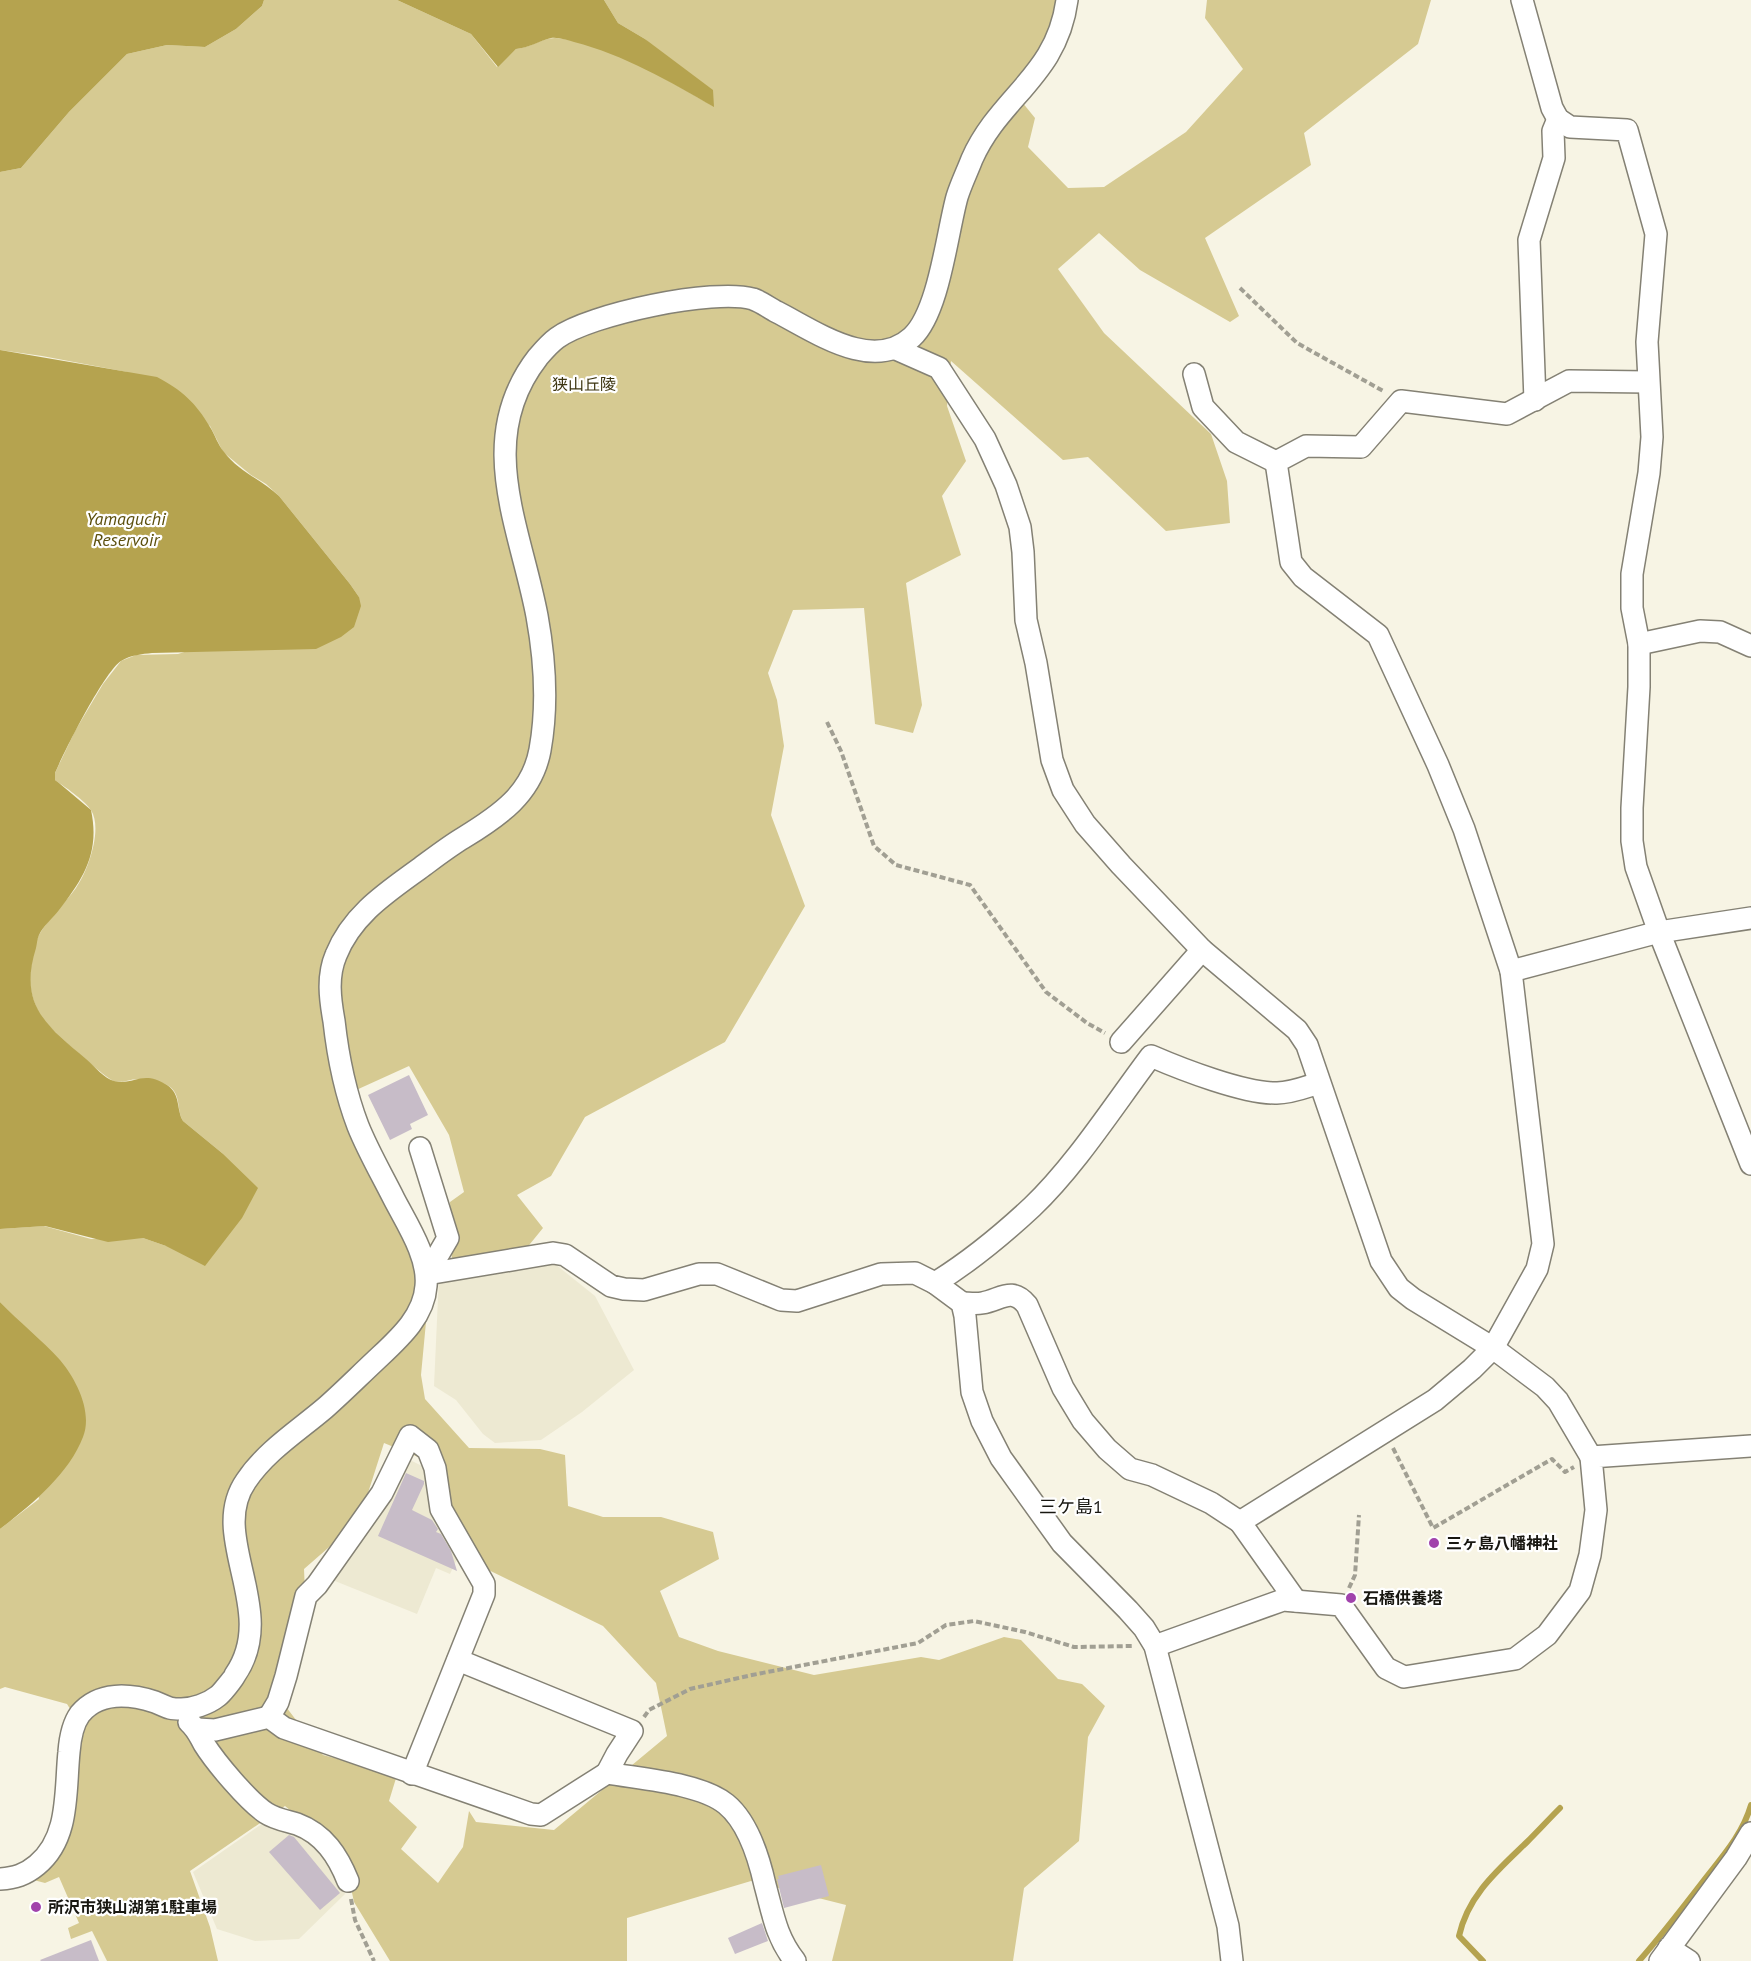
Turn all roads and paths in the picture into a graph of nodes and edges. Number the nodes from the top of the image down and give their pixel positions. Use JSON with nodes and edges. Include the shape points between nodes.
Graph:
{"nodes":[{"id":1,"x":1067,"y":0,"type":"edge"},
{"id":2,"x":1522,"y":0,"type":"edge"},
{"id":3,"x":1558,"y":119,"type":"junction"},
{"id":4,"x":1240,"y":288,"type":"dead end"},
{"id":5,"x":896,"y":349,"type":"junction"},
{"id":6,"x":1194,"y":374,"type":"dead end"},
{"id":7,"x":1648,"y":382,"type":"junction"},
{"id":8,"x":1535,"y":400,"type":"junction"},
{"id":9,"x":1401,"y":401,"type":"junction"},
{"id":10,"x":1276,"y":462,"type":"junction"},
{"id":11,"x":1639,"y":644,"type":"junction"},
{"id":12,"x":1751,"y":646,"type":"edge"},
{"id":13,"x":827,"y":722,"type":"dead end"},
{"id":14,"x":1751,"y":918,"type":"edge"},
{"id":15,"x":1659,"y":932,"type":"junction"},
{"id":16,"x":1202,"y":950,"type":"junction"},
{"id":17,"x":1510,"y":971,"type":"junction"},
{"id":18,"x":1121,"y":1042,"type":"joint"},
{"id":19,"x":1319,"y":1083,"type":"junction"},
{"id":20,"x":420,"y":1148,"type":"dead end"},
{"id":21,"x":1751,"y":1164,"type":"edge"},
{"id":22,"x":427,"y":1274,"type":"junction"},
{"id":23,"x":935,"y":1283,"type":"junction"},
{"id":24,"x":962,"y":1303,"type":"junction"},
{"id":25,"x":1493,"y":1348,"type":"junction"},
{"id":26,"x":1385,"y":1431,"type":"junction"},
{"id":27,"x":1751,"y":1446,"type":"edge"},
{"id":28,"x":1591,"y":1456,"type":"junction"},
{"id":29,"x":1359,"y":1515,"type":"dead end"},
{"id":30,"x":1240,"y":1522,"type":"junction"},
{"id":31,"x":1296,"y":1601,"type":"junction"},
{"id":32,"x":1341,"y":1605,"type":"junction"},
{"id":33,"x":1155,"y":1646,"type":"junction"},
{"id":34,"x":458,"y":1660,"type":"junction"},
{"id":35,"x":174,"y":1710,"type":"junction"},
{"id":36,"x":269,"y":1717,"type":"junction"},
{"id":37,"x":198,"y":1729,"type":"junction"},
{"id":38,"x":632,"y":1731,"type":"junction"},
{"id":39,"x":607,"y":1773,"type":"junction"},
{"id":40,"x":412,"y":1774,"type":"junction"},
{"id":41,"x":1751,"y":1833,"type":"edge"},
{"id":42,"x":0,"y":1879,"type":"edge"},
{"id":43,"x":348,"y":1881,"type":"joint"},
{"id":44,"x":1664,"y":1955,"type":"edge"},
{"id":45,"x":374,"y":1961,"type":"edge"},
{"id":46,"x":795,"y":1961,"type":"edge"},
{"id":47,"x":1232,"y":1961,"type":"edge"},
{"id":48,"x":1689,"y":1961,"type":"edge"}],
"edges":[{"from":1,"to":5,"type":"street","via":[[1065,17],[1050,55],[988,128],[977,148],[959,190],[926,320],[916,334]]},
{"from":2,"to":3,"type":"street"},
{"from":3,"to":7,"type":"street","via":[[1570,127],[1627,130],[1656,234],[1647,342]]},
{"from":3,"to":8,"type":"street","via":[[1553,130],[1554,158],[1529,240]]},
{"from":4,"to":9,"type":"path","via":[[1296,343]]},
{"from":5,"to":16,"type":"street","via":[[939,368],[985,439],[1006,485],[1020,526],[1026,620],[1052,760],[1063,790],[1085,824]]},
{"from":5,"to":22,"type":"street","via":[[870,353],[830,339],[753,299],[717,296],[664,304],[583,324],[557,338],[538,357],[515,397],[506,423],[507,485],[543,655],[541,746],[535,773],[519,796],[493,820],[368,907],[333,961],[329,990],[339,1058],[360,1132],[415,1241]]},
{"from":6,"to":10,"type":"street","via":[[1203,407],[1236,442]]},
{"from":7,"to":8,"type":"street","via":[[1569,381]]},
{"from":7,"to":11,"type":"street","via":[[1651,449],[1632,574],[1632,608]]},
{"from":8,"to":9,"type":"street","via":[[1506,414]]},
{"from":9,"to":10,"type":"street","via":[[1361,447],[1306,446]]},
{"from":10,"to":17,"type":"street","via":[[1291,562],[1303,577],[1378,635],[1464,829]]},
{"from":11,"to":12,"type":"street","via":[[1700,630],[1720,632]]},
{"from":11,"to":15,"type":"street","via":[[1632,841],[1636,867]]},
{"from":13,"to":18,"type":"path","via":[[874,846],[896,865],[970,885],[1046,992],[1087,1023]]},
{"from":14,"to":15,"type":"street"},
{"from":15,"to":17,"type":"street"},
{"from":15,"to":21,"type":"street"},
{"from":16,"to":18,"type":"street"},
{"from":16,"to":19,"type":"street","via":[[1297,1030],[1307,1045]]},
{"from":17,"to":25,"type":"street","via":[[1544,1244],[1537,1269]]},
{"from":19,"to":23,"type":"street","via":[[1279,1093],[1260,1092],[1151,1056],[1071,1163],[1033,1206]]},
{"from":19,"to":25,"type":"street","via":[[1389,1275],[1413,1299]]},
{"from":20,"to":22,"type":"street","via":[[448,1238]]},
{"from":22,"to":23,"type":"street","via":[[553,1253],[565,1255],[611,1286],[624,1289],[644,1290],[699,1274],[717,1275],[781,1300],[797,1301],[880,1274],[915,1273]]},
{"from":22,"to":35,"type":"street","via":[[426,1297],[412,1323],[329,1405],[269,1454],[236,1498],[233,1520],[251,1615],[244,1660],[218,1696],[196,1707]]},
{"from":23,"to":24,"type":"street"},
{"from":24,"to":30,"type":"street","via":[[982,1303],[1006,1295],[1022,1299],[1063,1388],[1083,1421],[1107,1449],[1130,1469],[1211,1503]]},
{"from":24,"to":33,"type":"street","via":[[972,1392],[1001,1458],[1062,1543],[1136,1619]]},
{"from":25,"to":26,"type":"street","via":[[1434,1400]]},
{"from":25,"to":28,"type":"street","via":[[1558,1401]]},
{"from":26,"to":28,"type":"path","via":[[1433,1528],[1552,1459],[1565,1472]]},
{"from":26,"to":30,"type":"street"},
{"from":27,"to":28,"type":"street"},
{"from":28,"to":32,"type":"street","via":[[1596,1510],[1580,1591],[1547,1635],[1515,1659],[1404,1677],[1386,1668]]},
{"from":29,"to":32,"type":"path","via":[[1355,1575]]},
{"from":30,"to":31,"type":"street"},
{"from":31,"to":32,"type":"street"},
{"from":31,"to":33,"type":"street","via":[[1283,1600]]},
{"from":33,"to":38,"type":"path","via":[[1074,1647],[974,1620],[946,1625],[918,1643],[690,1689],[649,1710]]},
{"from":33,"to":47,"type":"street","via":[[1228,1926]]},
{"from":34,"to":36,"type":"street","via":[[484,1594],[484,1584],[441,1509],[428,1450],[410,1436],[382,1493],[306,1596],[286,1676]]},
{"from":34,"to":38,"type":"street"},
{"from":34,"to":40,"type":"street"},
{"from":35,"to":37,"type":"street"},
{"from":35,"to":42,"type":"street","via":[[134,1697],[110,1696],[81,1713],[72,1730],[60,1833],[51,1851],[31,1870],[15,1878]]},
{"from":36,"to":37,"type":"street","via":[[215,1730]]},
{"from":36,"to":40,"type":"street","via":[[284,1728]]},
{"from":37,"to":43,"type":"street","via":[[204,1744],[229,1775],[267,1814],[301,1826],[329,1846]]},
{"from":38,"to":39,"type":"street"},
{"from":39,"to":40,"type":"street","via":[[541,1815]]},
{"from":39,"to":46,"type":"street","via":[[708,1792],[727,1804],[741,1820],[753,1846],[781,1941]]},
{"from":41,"to":44,"type":"street"},
{"from":43,"to":45,"type":"path","via":[[355,1920]]},
{"from":44,"to":48,"type":"street"}]}
